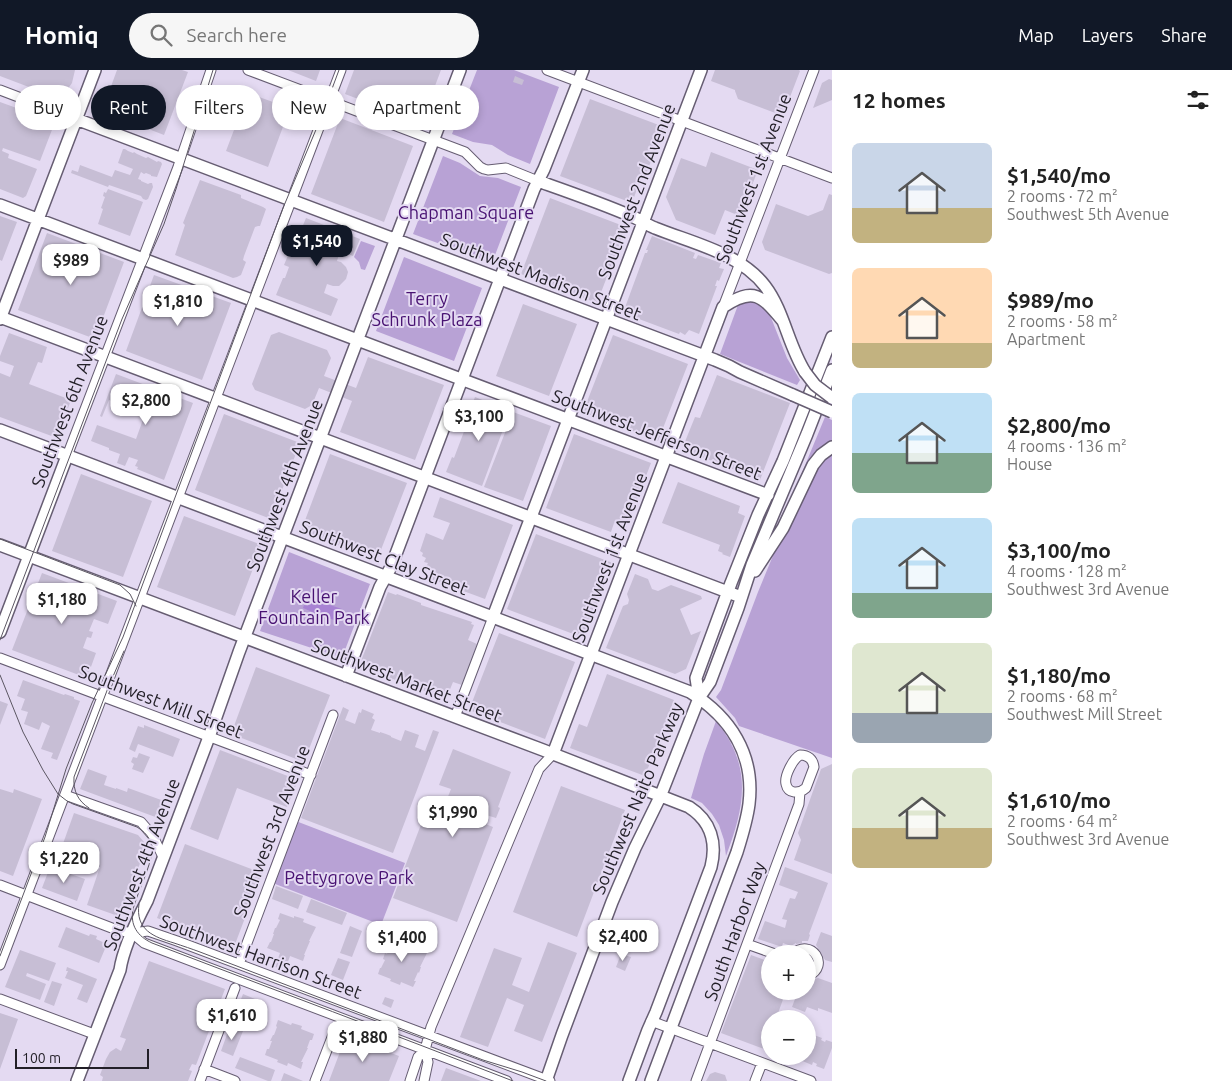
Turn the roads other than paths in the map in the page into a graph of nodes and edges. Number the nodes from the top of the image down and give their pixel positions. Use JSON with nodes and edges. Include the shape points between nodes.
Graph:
{"nodes":[{"id":1,"x":95,"y":70,"type":"edge"},
{"id":2,"x":211,"y":70,"type":"edge"},
{"id":3,"x":248,"y":70,"type":"edge"},
{"id":4,"x":341,"y":70,"type":"edge"},
{"id":5,"x":460,"y":70,"type":"edge"},
{"id":6,"x":547,"y":70,"type":"edge"},
{"id":7,"x":583,"y":70,"type":"edge"},
{"id":8,"x":701,"y":70,"type":"edge"},
{"id":9,"x":814,"y":70,"type":"edge"},
{"id":10,"x":578,"y":82,"type":"junction"},
{"id":11,"x":287,"y":85,"type":"edge"},
{"id":12,"x":335,"y":85,"type":"edge"},
{"id":13,"x":0,"y":90,"type":"edge"},
{"id":14,"x":15,"y":96,"type":"edge"},
{"id":15,"x":81,"y":106,"type":"edge"},
{"id":16,"x":345,"y":107,"type":"edge"},
{"id":17,"x":81,"y":121,"type":"edge"},
{"id":18,"x":682,"y":121,"type":"junction"},
{"id":19,"x":72,"y":130,"type":"edge"},
{"id":20,"x":318,"y":130,"type":"edge"},
{"id":21,"x":434,"y":140,"type":"junction"},
{"id":22,"x":181,"y":158,"type":"junction"},
{"id":23,"x":780,"y":158,"type":"junction"},
{"id":24,"x":832,"y":178,"type":"edge"},
{"id":25,"x":538,"y":181,"type":"junction"},
{"id":26,"x":291,"y":200,"type":"junction"},
{"id":27,"x":0,"y":205,"type":"edge"},
{"id":28,"x":38,"y":219,"type":"junction"},
{"id":29,"x":643,"y":222,"type":"junction"},
{"id":30,"x":396,"y":240,"type":"junction"},
{"id":31,"x":142,"y":258,"type":"junction"},
{"id":32,"x":739,"y":264,"type":"junction"},
{"id":33,"x":500,"y":279,"type":"junction"},
{"id":34,"x":253,"y":300,"type":"junction"},
{"id":35,"x":723,"y":307,"type":"junction"},
{"id":36,"x":0,"y":318,"type":"edge"},
{"id":37,"x":606,"y":320,"type":"junction"},
{"id":38,"x":783,"y":321,"type":"junction"},
{"id":39,"x":832,"y":337,"type":"edge"},
{"id":40,"x":358,"y":340,"type":"junction"},
{"id":41,"x":105,"y":356,"type":"junction"},
{"id":42,"x":704,"y":357,"type":"junction"},
{"id":43,"x":832,"y":370,"type":"edge"},
{"id":44,"x":462,"y":379,"type":"junction"},
{"id":45,"x":794,"y":393,"type":"junction"},
{"id":46,"x":216,"y":398,"type":"junction"},
{"id":47,"x":832,"y":398,"type":"edge"},
{"id":48,"x":832,"y":406,"type":"edge"},
{"id":49,"x":832,"y":412,"type":"edge"},
{"id":50,"x":568,"y":420,"type":"junction"},
{"id":51,"x":0,"y":430,"type":"edge"},
{"id":52,"x":321,"y":438,"type":"junction"},
{"id":53,"x":832,"y":447,"type":"edge"},
{"id":54,"x":67,"y":456,"type":"junction"},
{"id":55,"x":666,"y":457,"type":"junction"},
{"id":56,"x":424,"y":477,"type":"junction"},
{"id":57,"x":768,"y":495,"type":"junction"},
{"id":58,"x":178,"y":498,"type":"junction"},
{"id":59,"x":531,"y":518,"type":"junction"},
{"id":60,"x":772,"y":518,"type":"junction"},
{"id":61,"x":283,"y":538,"type":"junction"},
{"id":62,"x":0,"y":544,"type":"edge"},
{"id":63,"x":629,"y":555,"type":"junction"},
{"id":64,"x":29,"y":556,"type":"junction"},
{"id":65,"x":386,"y":576,"type":"junction"},
{"id":66,"x":728,"y":592,"type":"junction"},
{"id":67,"x":743,"y":593,"type":"junction"},
{"id":68,"x":140,"y":598,"type":"junction"},
{"id":69,"x":493,"y":617,"type":"junction"},
{"id":70,"x":0,"y":632,"type":"edge"},
{"id":71,"x":245,"y":637,"type":"junction"},
{"id":72,"x":591,"y":654,"type":"junction"},
{"id":73,"x":0,"y":658,"type":"edge"},
{"id":74,"x":346,"y":676,"type":"junction"},
{"id":75,"x":102,"y":696,"type":"junction"},
{"id":76,"x":699,"y":698,"type":"junction"},
{"id":77,"x":333,"y":715,"type":"dead end"},
{"id":78,"x":455,"y":717,"type":"junction"},
{"id":79,"x":209,"y":736,"type":"junction"},
{"id":80,"x":553,"y":754,"type":"junction"},
{"id":81,"x":311,"y":775,"type":"junction"},
{"id":82,"x":800,"y":792,"type":"dead end"},
{"id":83,"x":65,"y":795,"type":"junction"},
{"id":84,"x":660,"y":796,"type":"junction"},
{"id":85,"x":163,"y":857,"type":"junction"},
{"id":86,"x":0,"y":885,"type":"edge"},
{"id":87,"x":26,"y":895,"type":"junction"},
{"id":88,"x":132,"y":933,"type":"junction"},
{"id":89,"x":747,"y":944,"type":"junction"},
{"id":90,"x":761,"y":949,"type":"edge"},
{"id":91,"x":816,"y":955,"type":"edge"},
{"id":92,"x":241,"y":959,"type":"dead end"},
{"id":93,"x":0,"y":965,"type":"edge"},
{"id":94,"x":816,"y":969,"type":"edge"},
{"id":95,"x":235,"y":988,"type":"dead end"},
{"id":96,"x":0,"y":998,"type":"edge"},
{"id":97,"x":652,"y":1021,"type":"junction"},
{"id":98,"x":336,"y":1027,"type":"dead end"},
{"id":99,"x":670,"y":1028,"type":"junction"},
{"id":100,"x":94,"y":1034,"type":"junction"},
{"id":101,"x":428,"y":1036,"type":"junction"},
{"id":102,"x":710,"y":1043,"type":"junction"},
{"id":103,"x":425,"y":1050,"type":"junction"},
{"id":104,"x":761,"y":1063,"type":"edge"},
{"id":105,"x":761,"y":1065,"type":"edge"},
{"id":106,"x":767,"y":1065,"type":"edge"},
{"id":107,"x":204,"y":1070,"type":"junction"},
{"id":108,"x":548,"y":1080,"type":"edge"},
{"id":109,"x":77,"y":1081,"type":"edge"},
{"id":110,"x":200,"y":1081,"type":"edge"},
{"id":111,"x":235,"y":1081,"type":"edge"},
{"id":112,"x":315,"y":1081,"type":"edge"},
{"id":113,"x":410,"y":1081,"type":"edge"},
{"id":114,"x":424,"y":1081,"type":"edge"},
{"id":115,"x":506,"y":1081,"type":"edge"},
{"id":116,"x":629,"y":1081,"type":"edge"},
{"id":117,"x":651,"y":1081,"type":"edge"},
{"id":118,"x":696,"y":1081,"type":"edge"},
{"id":119,"x":755,"y":1081,"type":"edge"},
{"id":120,"x":811,"y":1081,"type":"edge"}],
"edges":[{"from":1,"to":15,"type":"main road"},
{"from":2,"to":22,"type":"street","name":"Southwest 6th Avenue"},
{"from":3,"to":11,"type":"street"},
{"from":4,"to":12,"type":"street"},
{"from":5,"to":21,"type":"main road","name":"Southwest 4th Avenue"},
{"from":6,"to":10,"type":"street"},
{"from":7,"to":10,"type":"main road"},
{"from":8,"to":18,"type":"main road","name":"Southwest 2nd Avenue"},
{"from":9,"to":23,"type":"street","name":"Southwest 1st Avenue"},
{"from":10,"to":18,"type":"street"},
{"from":10,"to":25,"type":"main road"},
{"from":13,"to":14,"type":"street","name":"Southwest Madison Street"},
{"from":16,"to":21,"type":"street"},
{"from":17,"to":22,"type":"main road","name":"Southwest Madison Street"},
{"from":18,"to":23,"type":"street"},
{"from":18,"to":29,"type":"main road","name":"Southwest 2nd Avenue"},
{"from":19,"to":28,"type":"main road"},
{"from":20,"to":26,"type":"street"},
{"from":21,"to":25,"type":"street","via":[[465,152],[484,169],[506,168]]},
{"from":21,"to":30,"type":"main road","name":"Southwest 4th Avenue"},
{"from":22,"to":26,"type":"main road","name":"Southwest Madison Street"},
{"from":22,"to":31,"type":"street","name":"Southwest 6th Avenue"},
{"from":23,"to":24,"type":"street"},
{"from":23,"to":32,"type":"street","name":"Southwest 1st Avenue"},
{"from":25,"to":29,"type":"main road"},
{"from":25,"to":33,"type":"main road"},
{"from":26,"to":30,"type":"main road","name":"Southwest Madison Street"},
{"from":26,"to":34,"type":"street"},
{"from":27,"to":28,"type":"main road","name":"Southwest Jefferson Street"},
{"from":28,"to":31,"type":"main road","name":"Southwest Jefferson Street"},
{"from":28,"to":36,"type":"main road"},
{"from":29,"to":32,"type":"main road"},
{"from":29,"to":37,"type":"main road","name":"Southwest 2nd Avenue"},
{"from":30,"to":33,"type":"main road","name":"Southwest Madison Street"},
{"from":30,"to":40,"type":"main road","name":"Southwest 4th Avenue"},
{"from":31,"to":34,"type":"main road","name":"Southwest Jefferson Street"},
{"from":31,"to":41,"type":"street","name":"Southwest 6th Avenue"},
{"from":32,"to":35,"type":"street","name":"Southwest 1st Avenue"},
{"from":32,"to":38,"type":"main road","via":[[764,285]]},
{"from":33,"to":37,"type":"main road","name":"Southwest Madison Street"},
{"from":33,"to":44,"type":"main road"},
{"from":34,"to":40,"type":"main road","name":"Southwest Jefferson Street"},
{"from":34,"to":46,"type":"street"},
{"from":35,"to":38,"type":"main road","via":[[734,299],[755,296],[767,302]]},
{"from":35,"to":42,"type":"main road","name":"Southwest 1st Avenue"},
{"from":36,"to":41,"type":"main road"},
{"from":37,"to":42,"type":"main road","name":"Southwest Madison Street"},
{"from":37,"to":50,"type":"main road","name":"Southwest 2nd Avenue"},
{"from":38,"to":47,"type":"main road","bridge":true,"via":[[801,367],[815,385]]},
{"from":39,"to":57,"type":"main road","name":"Southwest Naito Parkway"},
{"from":40,"to":44,"type":"main road","name":"Southwest Jefferson Street"},
{"from":40,"to":52,"type":"main road","name":"Southwest 4th Avenue"},
{"from":41,"to":46,"type":"main road"},
{"from":41,"to":54,"type":"street","name":"Southwest 6th Avenue"},
{"from":42,"to":45,"type":"main road","name":"Southwest Madison Street","via":[[741,368]]},
{"from":42,"to":55,"type":"main road","name":"Southwest 1st Avenue"},
{"from":43,"to":60,"type":"main road","name":"Southwest Naito Parkway"},
{"from":44,"to":50,"type":"main road","name":"Southwest Jefferson Street"},
{"from":44,"to":56,"type":"main road"},
{"from":45,"to":48,"type":"main road"},
{"from":45,"to":49,"type":"main road","bridge":true},
{"from":46,"to":52,"type":"main road"},
{"from":46,"to":58,"type":"street"},
{"from":50,"to":55,"type":"main road","name":"Southwest Jefferson Street"},
{"from":50,"to":59,"type":"main road","name":"Southwest 2nd Avenue"},
{"from":51,"to":54,"type":"main road","name":"Southwest Clay Street"},
{"from":52,"to":56,"type":"main road"},
{"from":52,"to":61,"type":"main road","name":"Southwest 4th Avenue"},
{"from":53,"to":67,"type":"main road","via":[[810,470],[783,528]]},
{"from":54,"to":58,"type":"main road","name":"Southwest Clay Street"},
{"from":54,"to":64,"type":"main road","name":"Southwest 6th Avenue"},
{"from":55,"to":57,"type":"main road","name":"Southwest Jefferson Street"},
{"from":55,"to":63,"type":"main road","name":"Southwest 1st Avenue"},
{"from":56,"to":59,"type":"main road"},
{"from":56,"to":65,"type":"main road"},
{"from":57,"to":60,"type":"main road"},
{"from":57,"to":66,"type":"main road","name":"Southwest Naito Parkway"},
{"from":58,"to":61,"type":"main road","name":"Southwest Clay Street"},
{"from":58,"to":68,"type":"street"},
{"from":59,"to":63,"type":"main road"},
{"from":59,"to":69,"type":"main road","name":"Southwest 2nd Avenue"},
{"from":60,"to":67,"type":"main road","name":"Southwest Naito Parkway"},
{"from":61,"to":65,"type":"main road","name":"Southwest Clay Street"},
{"from":61,"to":71,"type":"main road","name":"Southwest 4th Avenue"},
{"from":62,"to":64,"type":"main road","name":"Southwest Market Street"},
{"from":63,"to":66,"type":"main road"},
{"from":63,"to":72,"type":"main road","name":"Southwest 1st Avenue"},
{"from":64,"to":68,"type":"main road","name":"Southwest Market Street"},
{"from":64,"to":70,"type":"main road","name":"Southwest 6th Avenue"},
{"from":65,"to":69,"type":"main road","name":"Southwest Clay Street"},
{"from":65,"to":74,"type":"main road"},
{"from":66,"to":67,"type":"main road"},
{"from":66,"to":76,"type":"main road","name":"Southwest Naito Parkway","via":[[696,678]]},
{"from":67,"to":76,"type":"main road","name":"Southwest Naito Parkway","via":[[710,682]]},
{"from":68,"to":71,"type":"main road","name":"Southwest Market Street"},
{"from":68,"to":75,"type":"street"},
{"from":69,"to":72,"type":"main road","name":"Southwest Clay Street"},
{"from":69,"to":78,"type":"street","name":"Southwest 2nd Avenue"},
{"from":71,"to":74,"type":"main road","name":"Southwest Market Street"},
{"from":71,"to":79,"type":"main road","name":"Southwest 4th Avenue"},
{"from":72,"to":76,"type":"main road","name":"Southwest Clay Street"},
{"from":72,"to":80,"type":"main road","name":"Southwest 1st Avenue"},
{"from":73,"to":75,"type":"street","name":"Southwest Mill Street"},
{"from":74,"to":78,"type":"main road","name":"Southwest Market Street"},
{"from":75,"to":79,"type":"street","name":"Southwest Mill Street"},
{"from":75,"to":83,"type":"street"},
{"from":76,"to":84,"type":"main road","name":"Southwest Naito Parkway"},
{"from":76,"to":99,"type":"main road","name":"Southwest Clay Street","via":[[726,721],[739,743],[748,772],[749,802],[737,852]]},
{"from":77,"to":81,"type":"street","name":"Southwest 3rd Avenue"},
{"from":78,"to":80,"type":"main road","name":"Southwest Market Street"},
{"from":79,"to":81,"type":"street","name":"Southwest Mill Street"},
{"from":79,"to":85,"type":"main road","name":"Southwest 4th Avenue"},
{"from":80,"to":84,"type":"main road","name":"Southwest Market Street"},
{"from":80,"to":101,"type":"street","name":"Southwest 1st Avenue","via":[[539,769]]},
{"from":81,"to":92,"type":"street","name":"Southwest 3rd Avenue"},
{"from":82,"to":89,"type":"street","name":"South Harbor Way","via":[[799,804]]},
{"from":83,"to":85,"type":"street","via":[[141,822],[153,836]]},
{"from":83,"to":87,"type":"street"},
{"from":84,"to":97,"type":"main road","name":"Southwest Market Street","via":[[697,812],[708,827],[714,850],[706,881]]},
{"from":84,"to":108,"type":"main road","name":"Southwest Naito Parkway","via":[[612,902]]},
{"from":85,"to":88,"type":"main road","name":"Southwest 4th Avenue"},
{"from":86,"to":87,"type":"street","name":"Southwest Harrison Street"},
{"from":87,"to":88,"type":"street","name":"Southwest Harrison Street"},
{"from":87,"to":93,"type":"street"},
{"from":88,"to":100,"type":"main road","name":"Southwest 4th Avenue"},
{"from":88,"to":101,"type":"street","name":"Southwest Harrison Street","via":[[148,931]]},
{"from":88,"to":103,"type":"street","name":"Southwest Harrison Street","via":[[144,943]]},
{"from":89,"to":90,"type":"street"},
{"from":89,"to":102,"type":"street","name":"South Harbor Way"},
{"from":91,"to":94,"type":"street"},
{"from":95,"to":107,"type":"street"},
{"from":96,"to":100,"type":"street"},
{"from":97,"to":99,"type":"street"},
{"from":97,"to":116,"type":"main road","name":"Southwest Market Street"},
{"from":98,"to":112,"type":"street"},
{"from":99,"to":102,"type":"street"},
{"from":99,"to":117,"type":"main road","name":"Southwest Clay Street"},
{"from":100,"to":109,"type":"main road","name":"Southwest 4th Avenue"},
{"from":101,"to":103,"type":"street","name":"Southwest 1st Avenue"},
{"from":101,"to":108,"type":"street","name":"Southwest Harrison Street"},
{"from":102,"to":104,"type":"street"},
{"from":102,"to":118,"type":"street","name":"South Harbor Way"},
{"from":103,"to":113,"type":"street","name":"Southwest 1st Avenue","via":[[418,1057]]},
{"from":103,"to":114,"type":"street","name":"Southwest 1st Avenue","via":[[428,1062]]},
{"from":103,"to":115,"type":"street","name":"Southwest Harrison Street"},
{"from":105,"to":119,"type":"street"},
{"from":106,"to":120,"type":"street"},
{"from":107,"to":110,"type":"street"},
{"from":107,"to":111,"type":"street"}]}
